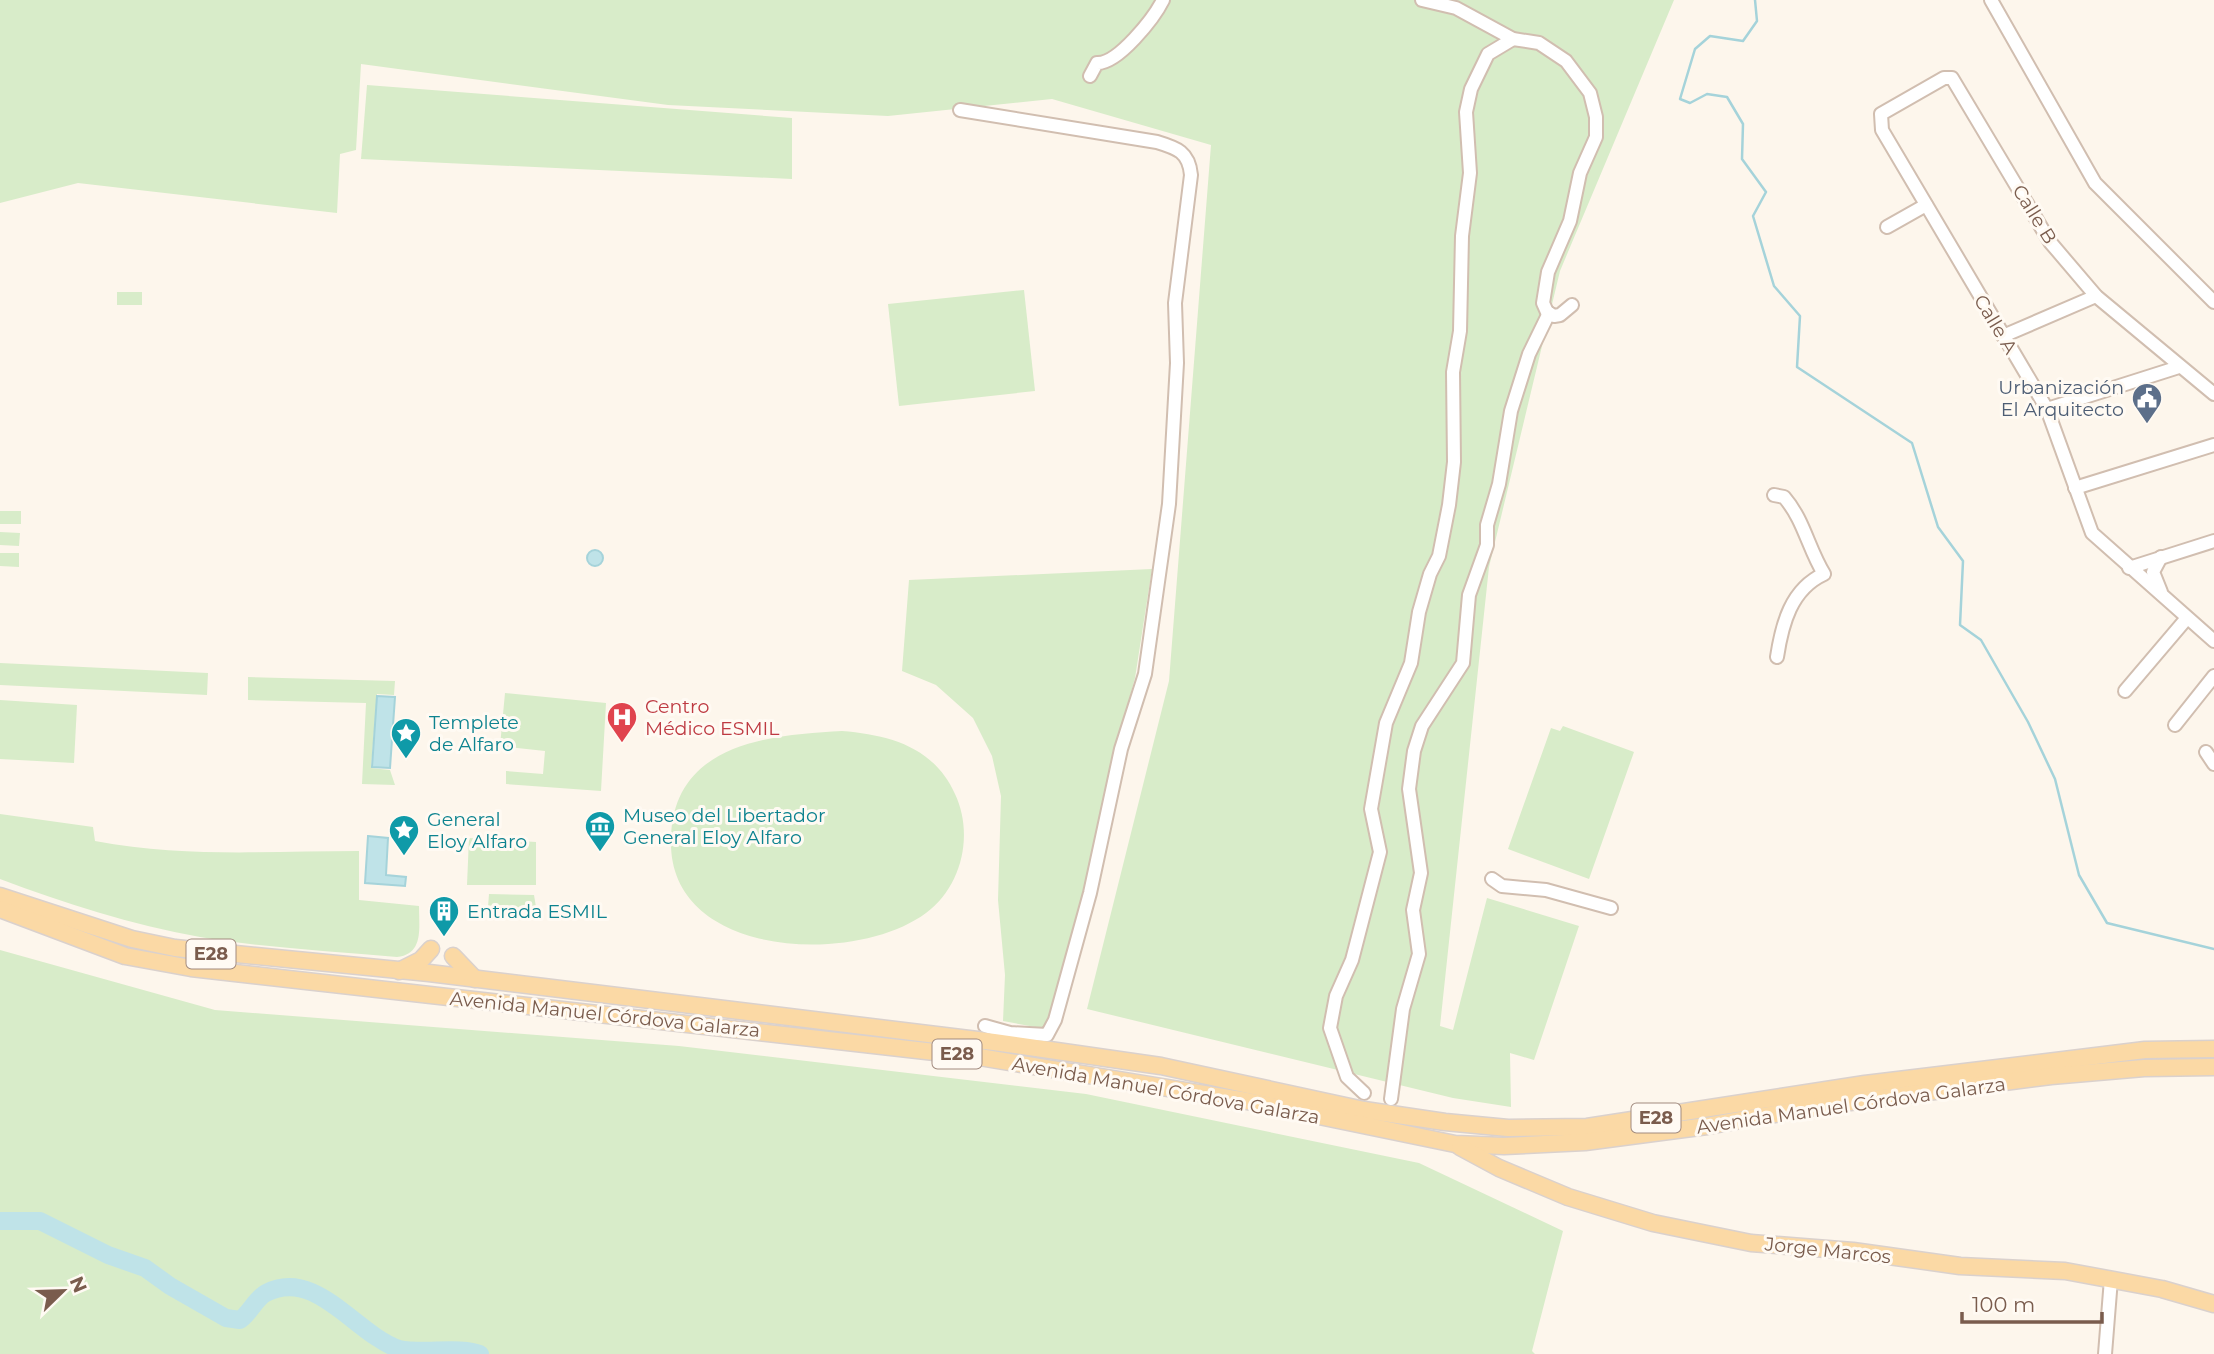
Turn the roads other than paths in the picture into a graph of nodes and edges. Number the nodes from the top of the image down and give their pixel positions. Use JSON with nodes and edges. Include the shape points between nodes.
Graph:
{"nodes":[{"id":1,"x":1163,"y":0,"type":"edge"},
{"id":2,"x":1422,"y":0,"type":"edge"},
{"id":3,"x":1990,"y":0,"type":"edge"},
{"id":4,"x":1513,"y":39,"type":"junction"},
{"id":5,"x":1090,"y":76,"type":"dead end"},
{"id":6,"x":960,"y":110,"type":"dead end"},
{"id":7,"x":1882,"y":130,"type":"joint"},
{"id":8,"x":1926,"y":205,"type":"junction"},
{"id":9,"x":1887,"y":227,"type":"dead end"},
{"id":10,"x":2096,"y":296,"type":"junction"},
{"id":11,"x":2214,"y":302,"type":"edge"},
{"id":12,"x":1572,"y":305,"type":"dead end"},
{"id":13,"x":1549,"y":313,"type":"junction"},
{"id":14,"x":2003,"y":336,"type":"junction"},
{"id":15,"x":2179,"y":367,"type":"junction"},
{"id":16,"x":2214,"y":394,"type":"edge"},
{"id":17,"x":2046,"y":409,"type":"junction"},
{"id":18,"x":2214,"y":445,"type":"edge"},
{"id":19,"x":2075,"y":488,"type":"junction"},
{"id":20,"x":1774,"y":495,"type":"dead end"},
{"id":21,"x":2214,"y":541,"type":"edge"},
{"id":22,"x":2161,"y":557,"type":"junction"},
{"id":23,"x":2129,"y":568,"type":"junction"},
{"id":24,"x":2165,"y":598,"type":"junction"},
{"id":25,"x":2187,"y":618,"type":"junction"},
{"id":26,"x":2214,"y":641,"type":"edge"},
{"id":27,"x":1777,"y":657,"type":"dead end"},
{"id":28,"x":2214,"y":676,"type":"edge"},
{"id":29,"x":2125,"y":691,"type":"dead end"},
{"id":30,"x":2175,"y":725,"type":"dead end"},
{"id":31,"x":2206,"y":752,"type":"dead end"},
{"id":32,"x":2214,"y":764,"type":"edge"},
{"id":33,"x":1492,"y":879,"type":"dead end"},
{"id":34,"x":0,"y":896,"type":"edge"},
{"id":35,"x":1611,"y":908,"type":"dead end"},
{"id":36,"x":0,"y":909,"type":"edge"},
{"id":37,"x":431,"y":949,"type":"dead end"},
{"id":38,"x":453,"y":956,"type":"dead end"},
{"id":39,"x":398,"y":971,"type":"junction"},
{"id":40,"x":475,"y":979,"type":"junction"},
{"id":41,"x":985,"y":1026,"type":"dead end"},
{"id":42,"x":2214,"y":1049,"type":"edge"},
{"id":43,"x":2214,"y":1067,"type":"edge"},
{"id":44,"x":1866,"y":1092,"type":"junction"},
{"id":45,"x":1364,"y":1093,"type":"dead end"},
{"id":46,"x":1391,"y":1098,"type":"dead end"},
{"id":47,"x":1455,"y":1144,"type":"junction"},
{"id":48,"x":2111,"y":1279,"type":"junction"},
{"id":49,"x":2214,"y":1304,"type":"edge"},
{"id":50,"x":2105,"y":1354,"type":"edge"}],
"edges":[{"from":1,"to":5,"type":"street","via":[[1130,43],[1110,61],[1097,63]]},
{"from":2,"to":4,"type":"street","via":[[1456,8]]},
{"from":3,"to":11,"type":"street","via":[[2095,183]]},
{"from":4,"to":13,"type":"street","via":[[1539,43],[1566,61],[1584,83],[1596,117],[1596,137],[1580,173],[1570,221],[1548,272],[1543,303]]},
{"from":4,"to":45,"type":"street","via":[[1488,54],[1471,89],[1466,113],[1470,173],[1453,372],[1454,462],[1449,505],[1439,556],[1419,612],[1411,663],[1386,723],[1371,810],[1380,852],[1330,1028],[1347,1077]]},
{"from":6,"to":41,"type":"street","via":[[1157,142],[1187,156],[1191,175],[1175,303],[1177,363],[1169,505],[1145,674],[1121,749],[1090,893],[1055,1020],[1047,1035]]},
{"from":7,"to":8,"type":"street","name":"Calle A"},
{"from":7,"to":10,"type":"street","name":"Calle B","via":[[1881,114],[1944,78],[1952,78],[2050,242]]},
{"from":8,"to":9,"type":"street"},
{"from":8,"to":14,"type":"street","name":"Calle A"},
{"from":10,"to":14,"type":"street"},
{"from":10,"to":15,"type":"street","name":"Calle B"},
{"from":12,"to":13,"type":"street","via":[[1560,316]]},
{"from":13,"to":46,"type":"street","via":[[1529,354],[1511,411],[1487,525],[1488,545],[1469,595],[1463,663],[1422,726],[1413,751],[1409,789],[1421,873],[1413,910],[1419,954],[1403,1009]]},
{"from":14,"to":17,"type":"street","name":"Calle A"},
{"from":15,"to":16,"type":"street","name":"Calle B"},
{"from":15,"to":17,"type":"street"},
{"from":17,"to":19,"type":"street","name":"Calle A"},
{"from":18,"to":19,"type":"street"},
{"from":19,"to":23,"type":"street","name":"Calle A","via":[[2092,533]]},
{"from":20,"to":27,"type":"street","via":[[1784,497],[1802,521],[1824,574],[1811,580],[1787,614]]},
{"from":21,"to":22,"type":"street"},
{"from":22,"to":23,"type":"street"},
{"from":22,"to":24,"type":"street","via":[[2153,572]]},
{"from":23,"to":24,"type":"street","name":"Calle A"},
{"from":24,"to":25,"type":"street","name":"Calle A"},
{"from":25,"to":26,"type":"street","name":"Calle A"},
{"from":25,"to":29,"type":"street"},
{"from":28,"to":30,"type":"street"},
{"from":31,"to":32,"type":"street"},
{"from":33,"to":35,"type":"street","via":[[1502,886],[1546,890]]},
{"from":34,"to":39,"type":"main road","name":"Avenida Manuel Córdova Galarza","number":"E28","via":[[132,939],[176,948]]},
{"from":36,"to":47,"type":"main road","name":"Avenida Manuel Córdova Galarza","number":"E28","via":[[125,956],[191,968],[979,1057],[1247,1101]]},
{"from":37,"to":39,"type":"main road","via":[[421,960]]},
{"from":38,"to":40,"type":"main road"},
{"from":39,"to":40,"type":"main road","name":"Avenida Manuel Córdova Galarza","number":"E28"},
{"from":40,"to":44,"type":"main road","name":"Avenida Manuel Córdova Galarza","number":"E28","via":[[822,1019],[1161,1066],[1364,1110],[1508,1128],[1601,1125]]},
{"from":42,"to":44,"type":"main road","name":"Avenida Manuel Córdova Galarza","number":"E28","via":[[2145,1049]]},
{"from":43,"to":44,"type":"main road","name":"Avenida Manuel Córdova Galarza","number":"E28","via":[[2144,1068]]},
{"from":44,"to":47,"type":"main road","name":"Avenida Manuel Córdova Galarza","number":"E28","via":[[1586,1142]]},
{"from":47,"to":48,"type":"main road","name":"Jorge Marcos","via":[[1568,1197],[1677,1228],[1751,1243]]},
{"from":48,"to":49,"type":"main road","name":"Jorge Marcos"},
{"from":48,"to":50,"type":"street"}]}
